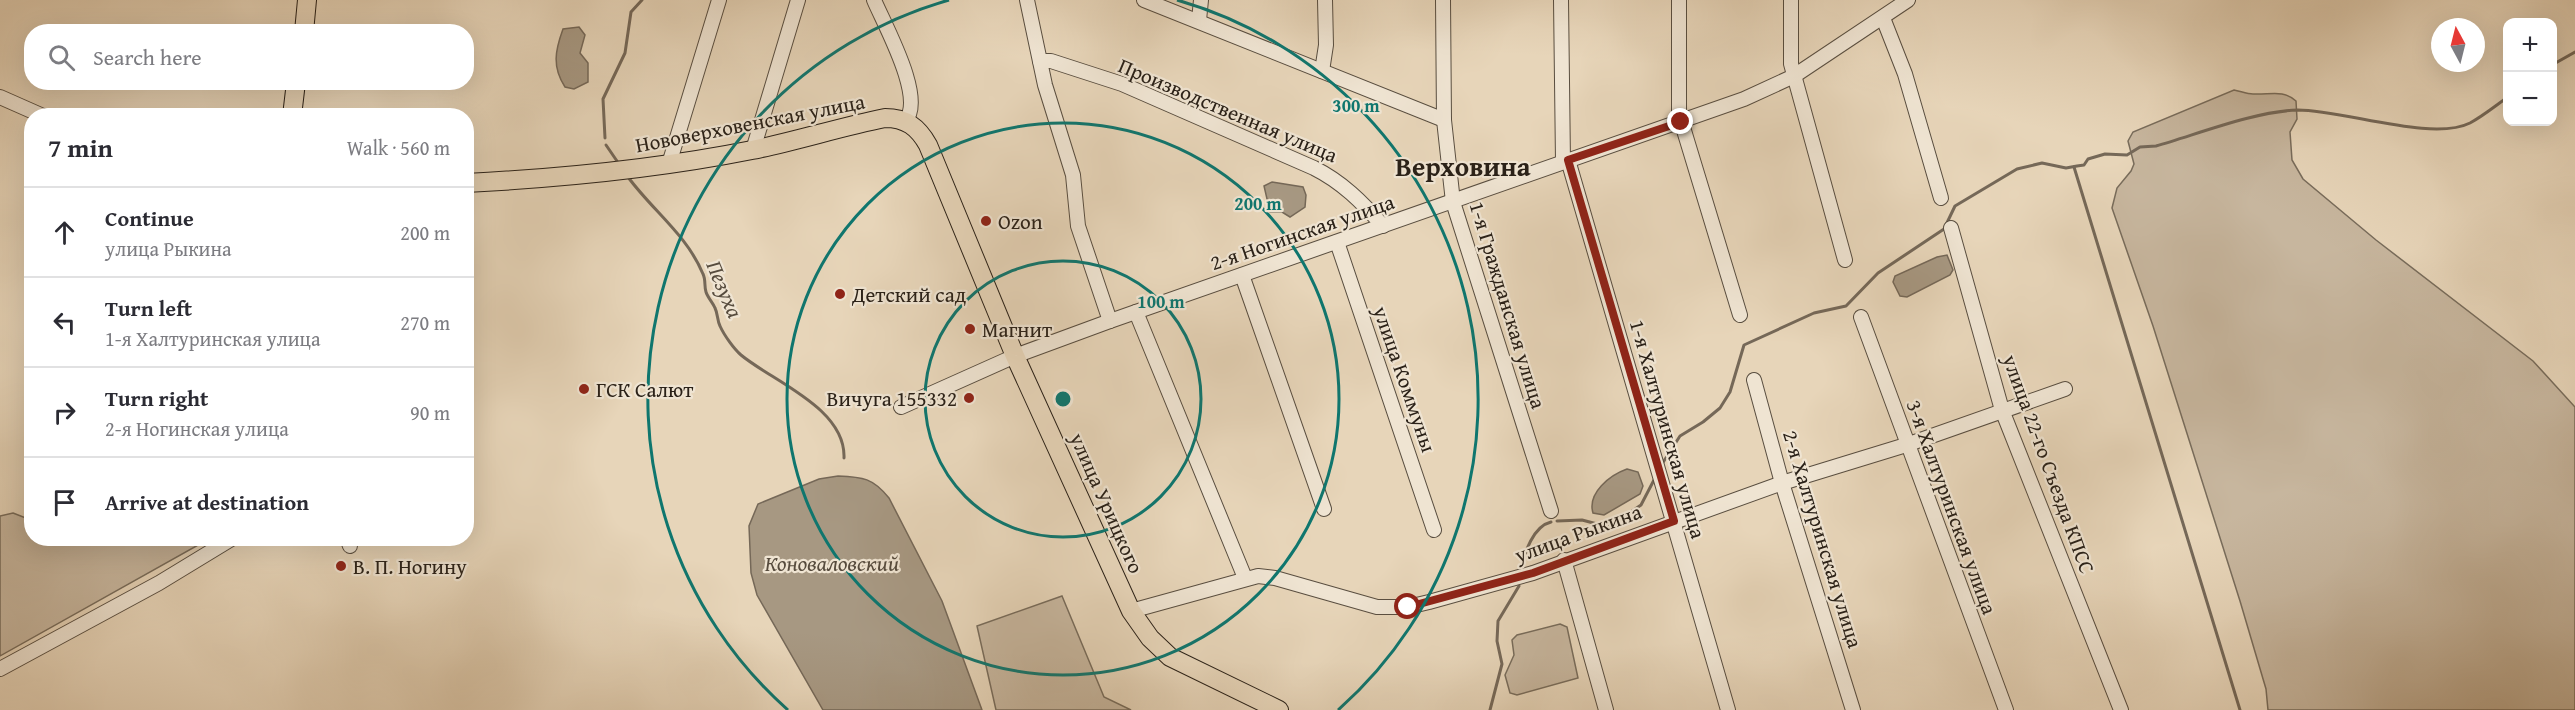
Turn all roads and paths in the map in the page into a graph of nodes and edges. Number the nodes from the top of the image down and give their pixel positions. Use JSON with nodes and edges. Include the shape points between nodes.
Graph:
{"nodes":[{"id":1,"x":307,"y":0,"type":"edge"},
{"id":2,"x":719,"y":0,"type":"edge"},
{"id":3,"x":798,"y":0,"type":"edge"},
{"id":4,"x":874,"y":0,"type":"edge"},
{"id":5,"x":1027,"y":0,"type":"edge"},
{"id":6,"x":1144,"y":0,"type":"edge"},
{"id":7,"x":1201,"y":0,"type":"edge"},
{"id":8,"x":1325,"y":0,"type":"edge"},
{"id":9,"x":1443,"y":0,"type":"edge"},
{"id":10,"x":1561,"y":0,"type":"edge"},
{"id":11,"x":1679,"y":0,"type":"edge"},
{"id":12,"x":1791,"y":0,"type":"edge"},
{"id":13,"x":1908,"y":0,"type":"edge"},
{"id":14,"x":1889,"y":9,"type":"edge"},
{"id":15,"x":1199,"y":20,"type":"junction"},
{"id":16,"x":305,"y":24,"type":"edge"},
{"id":17,"x":1040,"y":61,"type":"junction"},
{"id":18,"x":1322,"y":71,"type":"junction"},
{"id":19,"x":1794,"y":76,"type":"junction"},
{"id":20,"x":296,"y":90,"type":"edge"},
{"id":21,"x":0,"y":97,"type":"edge"},
{"id":22,"x":25,"y":108,"type":"edge"},
{"id":23,"x":293,"y":108,"type":"edge"},
{"id":24,"x":1444,"y":120,"type":"junction"},
{"id":25,"x":905,"y":122,"type":"junction"},
{"id":26,"x":1681,"y":122,"type":"junction"},
{"id":27,"x":753,"y":150,"type":"junction"},
{"id":28,"x":1565,"y":161,"type":"junction"},
{"id":29,"x":669,"y":164,"type":"junction"},
{"id":30,"x":474,"y":182,"type":"edge"},
{"id":31,"x":1941,"y":198,"type":"dead end"},
{"id":32,"x":1453,"y":202,"type":"junction"},
{"id":33,"x":1383,"y":226,"type":"junction"},
{"id":34,"x":1951,"y":228,"type":"dead end"},
{"id":35,"x":1337,"y":242,"type":"junction"},
{"id":36,"x":1845,"y":260,"type":"dead end"},
{"id":37,"x":1242,"y":275,"type":"junction"},
{"id":38,"x":1136,"y":312,"type":"junction"},
{"id":39,"x":1740,"y":315,"type":"dead end"},
{"id":40,"x":1861,"y":317,"type":"dead end"},
{"id":41,"x":1110,"y":321,"type":"junction"},
{"id":42,"x":1016,"y":356,"type":"junction"},
{"id":43,"x":1754,"y":380,"type":"dead end"},
{"id":44,"x":2065,"y":389,"type":"dead end"},
{"id":45,"x":901,"y":407,"type":"dead end"},
{"id":46,"x":2002,"y":410,"type":"junction"},
{"id":47,"x":1906,"y":445,"type":"junction"},
{"id":48,"x":1782,"y":483,"type":"junction"},
{"id":49,"x":1324,"y":509,"type":"dead end"},
{"id":50,"x":1551,"y":511,"type":"dead end"},
{"id":51,"x":1674,"y":521,"type":"junction"},
{"id":52,"x":1434,"y":530,"type":"dead end"},
{"id":53,"x":220,"y":546,"type":"edge"},
{"id":54,"x":1564,"y":560,"type":"junction"},
{"id":55,"x":1245,"y":578,"type":"junction"},
{"id":56,"x":1131,"y":610,"type":"junction"},
{"id":57,"x":0,"y":669,"type":"edge"},
{"id":58,"x":1279,"y":710,"type":"edge"},
{"id":59,"x":1606,"y":710,"type":"edge"},
{"id":60,"x":1728,"y":710,"type":"edge"},
{"id":61,"x":1853,"y":710,"type":"edge"},
{"id":62,"x":2006,"y":710,"type":"edge"},
{"id":63,"x":2121,"y":710,"type":"edge"}],
"edges":[{"from":1,"to":16,"type":"main road"},
{"from":2,"to":29,"type":"street"},
{"from":3,"to":27,"type":"street"},
{"from":4,"to":25,"type":"street","via":[[912,97],[911,115]]},
{"from":5,"to":17,"type":"street"},
{"from":6,"to":15,"type":"street"},
{"from":7,"to":15,"type":"street"},
{"from":8,"to":18,"type":"street"},
{"from":9,"to":24,"type":"street","name":"1-я Гражданская улица"},
{"from":10,"to":28,"type":"street","name":"1-я Халтуринская улица"},
{"from":11,"to":26,"type":"street"},
{"from":12,"to":19,"type":"street"},
{"from":13,"to":14,"type":"street","name":"2-я Ногинская улица"},
{"from":14,"to":19,"type":"street","name":"2-я Ногинская улица"},
{"from":14,"to":31,"type":"street"},
{"from":15,"to":18,"type":"street"},
{"from":17,"to":33,"type":"street","name":"Производственная улица","via":[[1122,84],[1314,168],[1336,179]]},
{"from":17,"to":41,"type":"street","via":[[1073,175],[1080,233]]},
{"from":18,"to":24,"type":"street"},
{"from":19,"to":26,"type":"street","name":"2-я Ногинская улица"},
{"from":19,"to":36,"type":"street"},
{"from":20,"to":23,"type":"main road"},
{"from":21,"to":22,"type":"street"},
{"from":24,"to":32,"type":"street","name":"1-я Гражданская улица"},
{"from":25,"to":27,"type":"main road","name":"Нововерховенская улица","via":[[885,118]]},
{"from":25,"to":42,"type":"main road","name":"улица Урицкого","via":[[920,132],[928,145]]},
{"from":26,"to":28,"type":"street","name":"2-я Ногинская улица"},
{"from":26,"to":39,"type":"street"},
{"from":27,"to":29,"type":"main road","name":"Нововерховенская улица"},
{"from":28,"to":32,"type":"street","name":"2-я Ногинская улица"},
{"from":28,"to":51,"type":"street","name":"1-я Халтуринская улица"},
{"from":29,"to":30,"type":"main road","name":"Нововерховенская улица","via":[[603,174]]},
{"from":32,"to":33,"type":"street","name":"2-я Ногинская улица"},
{"from":32,"to":50,"type":"street","name":"1-я Гражданская улица"},
{"from":33,"to":35,"type":"street","name":"2-я Ногинская улица"},
{"from":34,"to":46,"type":"street","name":"улица 22-го Съезда КПСС"},
{"from":35,"to":37,"type":"street","name":"2-я Ногинская улица"},
{"from":35,"to":52,"type":"street","name":"улица Коммуны"},
{"from":37,"to":38,"type":"street","name":"2-я Ногинская улица"},
{"from":37,"to":49,"type":"street"},
{"from":38,"to":41,"type":"street","name":"2-я Ногинская улица"},
{"from":38,"to":55,"type":"street"},
{"from":40,"to":47,"type":"street","name":"3-я Халтуринская улица"},
{"from":41,"to":42,"type":"street","name":"2-я Ногинская улица"},
{"from":42,"to":45,"type":"street","name":"2-я Ногинская улица"},
{"from":42,"to":56,"type":"main road","name":"улица Урицкого"},
{"from":43,"to":48,"type":"street","name":"2-я Халтуринская улица"},
{"from":44,"to":46,"type":"street","name":"улица Рыкина"},
{"from":46,"to":47,"type":"street","name":"улица Рыкина"},
{"from":46,"to":63,"type":"street","name":"улица 22-го Съезда КПСС"},
{"from":47,"to":48,"type":"street","name":"улица Рыкина"},
{"from":47,"to":62,"type":"street","name":"3-я Халтуринская улица"},
{"from":48,"to":51,"type":"street","name":"улица Рыкина"},
{"from":48,"to":61,"type":"street","name":"2-я Халтуринская улица"},
{"from":51,"to":54,"type":"street","name":"улица Рыкина"},
{"from":51,"to":60,"type":"street","name":"1-я Халтуринская улица"},
{"from":53,"to":57,"type":"street"},
{"from":54,"to":55,"type":"street","name":"улица Рыкина","via":[[1514,578],[1400,607],[1357,603],[1275,578]]},
{"from":54,"to":59,"type":"street"},
{"from":55,"to":56,"type":"street","name":"улица Рыкина"},
{"from":56,"to":58,"type":"main road","name":"улица Урицкого","via":[[1149,638],[1170,657]]}]}
